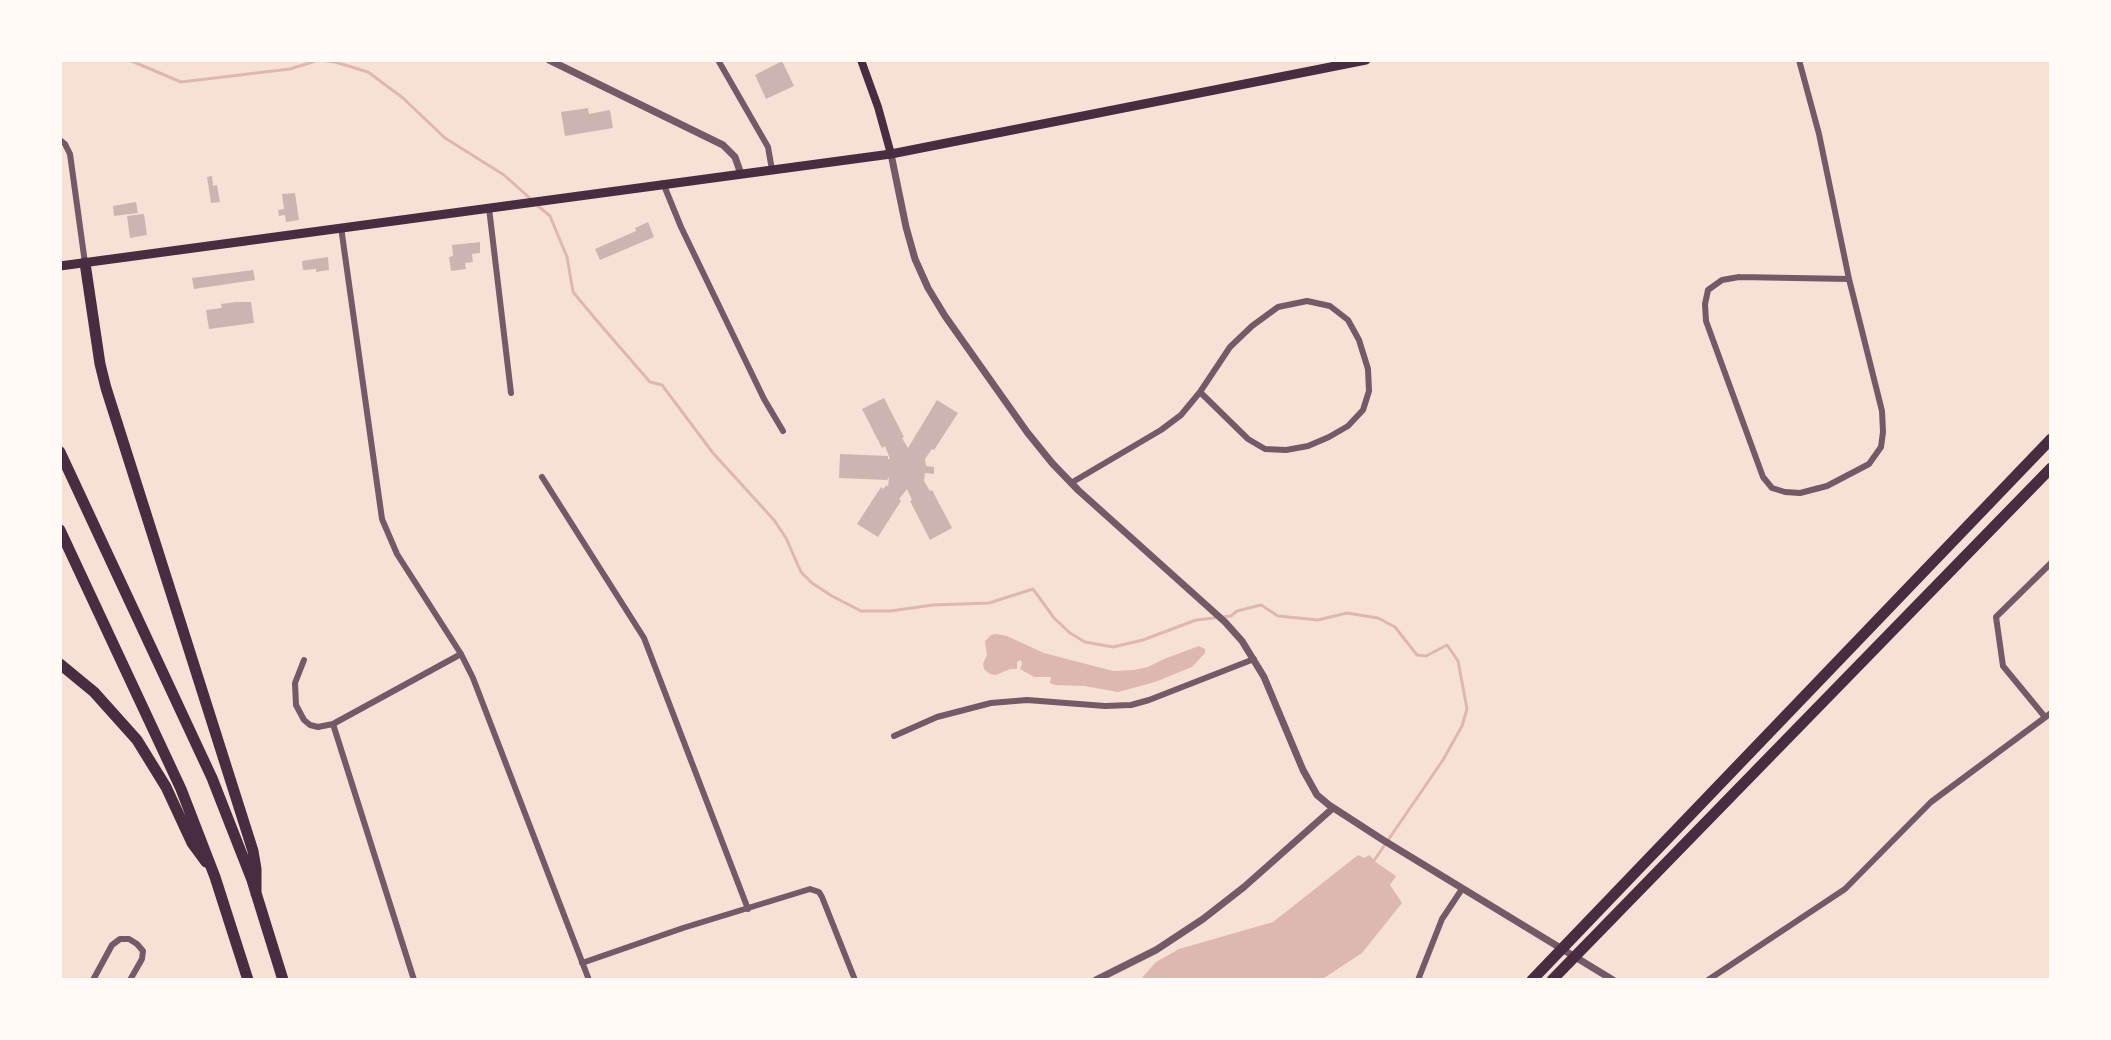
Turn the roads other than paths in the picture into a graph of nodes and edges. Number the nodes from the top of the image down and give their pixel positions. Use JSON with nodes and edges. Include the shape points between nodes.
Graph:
{"nodes":[{"id":1,"x":549,"y":60,"type":"edge"},
{"id":2,"x":718,"y":60,"type":"edge"},
{"id":3,"x":861,"y":60,"type":"edge"},
{"id":4,"x":1366,"y":60,"type":"edge"},
{"id":5,"x":1799,"y":60,"type":"edge"},
{"id":6,"x":60,"y":140,"type":"edge"},
{"id":7,"x":891,"y":154,"type":"junction"},
{"id":8,"x":772,"y":170,"type":"junction"},
{"id":9,"x":741,"y":174,"type":"junction"},
{"id":10,"x":663,"y":183,"type":"junction"},
{"id":11,"x":489,"y":208,"type":"junction"},
{"id":12,"x":341,"y":227,"type":"junction"},
{"id":13,"x":85,"y":263,"type":"junction"},
{"id":14,"x":60,"y":266,"type":"edge"},
{"id":15,"x":1849,"y":279,"type":"junction"},
{"id":16,"x":1200,"y":392,"type":"junction"},
{"id":17,"x":511,"y":393,"type":"dead end"},
{"id":18,"x":783,"y":431,"type":"dead end"},
{"id":19,"x":2051,"y":439,"type":"edge"},
{"id":20,"x":60,"y":452,"type":"edge"},
{"id":21,"x":2051,"y":468,"type":"edge"},
{"id":22,"x":542,"y":477,"type":"dead end"},
{"id":23,"x":1071,"y":483,"type":"junction"},
{"id":24,"x":60,"y":530,"type":"edge"},
{"id":25,"x":2051,"y":563,"type":"edge"},
{"id":26,"x":461,"y":654,"type":"junction"},
{"id":27,"x":1254,"y":659,"type":"junction"},
{"id":28,"x":304,"y":660,"type":"dead end"},
{"id":29,"x":60,"y":664,"type":"edge"},
{"id":30,"x":2048,"y":715,"type":"edge"},
{"id":31,"x":333,"y":724,"type":"junction"},
{"id":32,"x":894,"y":736,"type":"dead end"},
{"id":33,"x":1333,"y":808,"type":"junction"},
{"id":34,"x":212,"y":869,"type":"junction"},
{"id":35,"x":1462,"y":889,"type":"junction"},
{"id":36,"x":256,"y":894,"type":"junction"},
{"id":37,"x":748,"y":909,"type":"junction"},
{"id":38,"x":582,"y":963,"type":"junction"},
{"id":39,"x":93,"y":980,"type":"edge"},
{"id":40,"x":130,"y":980,"type":"edge"},
{"id":41,"x":248,"y":980,"type":"edge"},
{"id":42,"x":283,"y":980,"type":"edge"},
{"id":43,"x":414,"y":980,"type":"edge"},
{"id":44,"x":589,"y":980,"type":"edge"},
{"id":45,"x":855,"y":980,"type":"edge"},
{"id":46,"x":1096,"y":980,"type":"edge"},
{"id":47,"x":1418,"y":980,"type":"edge"},
{"id":48,"x":1532,"y":980,"type":"edge"},
{"id":49,"x":1552,"y":980,"type":"edge"},
{"id":50,"x":1613,"y":980,"type":"edge"},
{"id":51,"x":1708,"y":980,"type":"edge"}],
"edges":[{"from":1,"to":9,"type":"street","via":[[723,145]]},
{"from":2,"to":8,"type":"street","via":[[768,147]]},
{"from":3,"to":7,"type":"main road"},
{"from":4,"to":7,"type":"main road"},
{"from":5,"to":15,"type":"street"},
{"from":6,"to":13,"type":"street","via":[[71,161]]},
{"from":7,"to":8,"type":"main road"},
{"from":7,"to":23,"type":"street","via":[[908,236],[928,288],[1027,432]]},
{"from":8,"to":9,"type":"main road"},
{"from":9,"to":10,"type":"main road"},
{"from":10,"to":11,"type":"main road"},
{"from":10,"to":18,"type":"street"},
{"from":11,"to":12,"type":"main road"},
{"from":11,"to":17,"type":"street"},
{"from":12,"to":13,"type":"main road"},
{"from":12,"to":26,"type":"street","via":[[382,519],[402,564]]},
{"from":13,"to":14,"type":"main road"},
{"from":13,"to":36,"type":"highway","via":[[106,388],[253,851]]},
{"from":15,"to":15,"type":"street","via":[[1882,411],[1881,447],[1869,464],[1827,486],[1800,493],[1772,488],[1763,477],[1706,321],[1708,290],[1739,277]]},
{"from":16,"to":16,"type":"street","via":[[1230,347],[1252,326],[1278,307],[1307,301],[1330,306],[1348,320],[1368,369],[1363,410],[1348,426],[1308,446],[1286,450],[1265,449],[1248,439]]},
{"from":16,"to":23,"type":"street","via":[[1161,430]]},
{"from":19,"to":48,"type":"highway"},
{"from":20,"to":36,"type":"highway","via":[[200,750]]},
{"from":21,"to":49,"type":"highway"},
{"from":22,"to":37,"type":"street","via":[[644,638]]},
{"from":23,"to":27,"type":"street","via":[[1229,626]]},
{"from":24,"to":34,"type":"highway","via":[[164,752]]},
{"from":25,"to":30,"type":"street","via":[[1996,617],[2003,666]]},
{"from":26,"to":31,"type":"street"},
{"from":26,"to":38,"type":"street"},
{"from":27,"to":32,"type":"street","via":[[1131,705],[999,702],[937,717]]},
{"from":27,"to":33,"type":"street","via":[[1308,781]]},
{"from":28,"to":31,"type":"street","via":[[295,683],[296,705],[310,725]]},
{"from":29,"to":34,"type":"highway","via":[[103,700],[137,740],[192,843]]},
{"from":30,"to":51,"type":"street","via":[[1931,802],[1845,889]]},
{"from":31,"to":43,"type":"street"},
{"from":33,"to":35,"type":"street"},
{"from":33,"to":46,"type":"street","via":[[1203,919]]},
{"from":34,"to":41,"type":"highway"},
{"from":35,"to":47,"type":"street","via":[[1442,919]]},
{"from":35,"to":50,"type":"street"},
{"from":36,"to":42,"type":"highway"},
{"from":37,"to":38,"type":"street"},
{"from":37,"to":45,"type":"street","via":[[815,889]]},
{"from":38,"to":44,"type":"street"},
{"from":39,"to":40,"type":"street","via":[[120,939],[129,939],[143,951]]}]}
